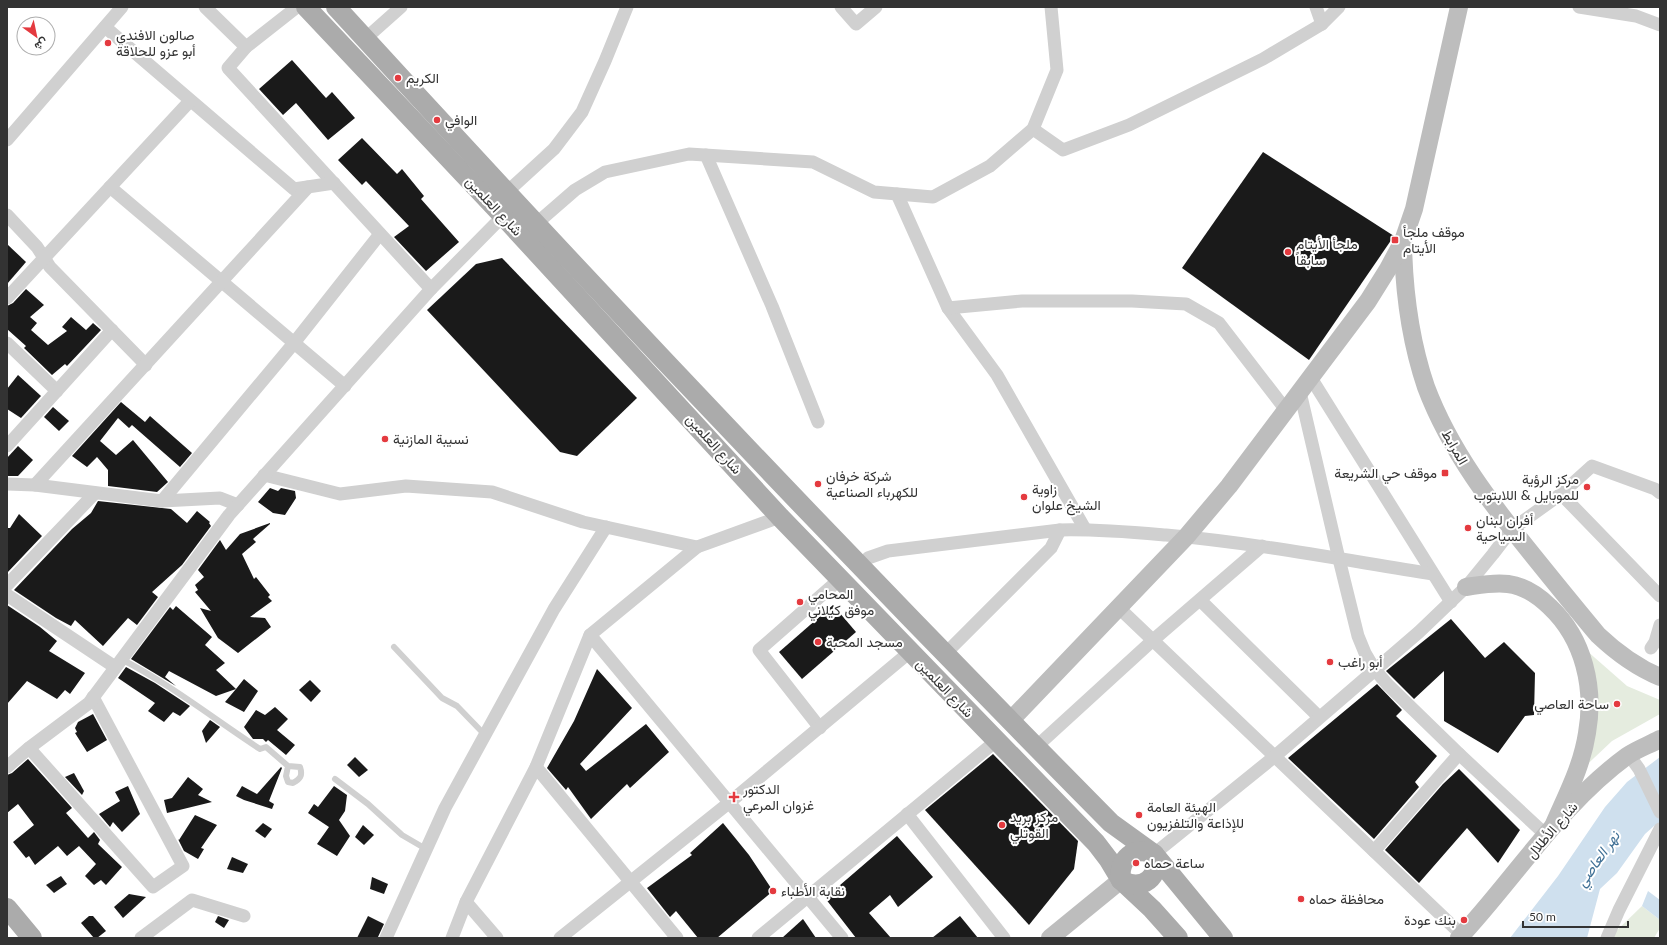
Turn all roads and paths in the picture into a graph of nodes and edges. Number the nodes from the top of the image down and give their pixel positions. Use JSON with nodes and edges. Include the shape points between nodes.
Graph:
{"nodes":[{"id":1,"x":122,"y":7,"type":"edge"},
{"id":2,"x":205,"y":7,"type":"edge"},
{"id":3,"x":298,"y":7,"type":"edge"},
{"id":4,"x":306,"y":7,"type":"edge"},
{"id":5,"x":336,"y":7,"type":"edge"},
{"id":6,"x":401,"y":7,"type":"edge"},
{"id":7,"x":627,"y":7,"type":"edge"},
{"id":8,"x":841,"y":7,"type":"edge"},
{"id":9,"x":876,"y":7,"type":"edge"},
{"id":10,"x":1051,"y":7,"type":"edge"},
{"id":11,"x":1316,"y":7,"type":"edge"},
{"id":12,"x":1339,"y":7,"type":"edge"},
{"id":13,"x":1459,"y":7,"type":"edge"},
{"id":14,"x":1579,"y":7,"type":"edge"},
{"id":15,"x":1322,"y":24,"type":"junction"},
{"id":16,"x":1660,"y":25,"type":"edge"},
{"id":17,"x":105,"y":27,"type":"junction"},
{"id":18,"x":365,"y":39,"type":"junction"},
{"id":19,"x":246,"y":47,"type":"junction"},
{"id":20,"x":190,"y":101,"type":"junction"},
{"id":21,"x":1033,"y":129,"type":"junction"},
{"id":22,"x":7,"y":140,"type":"edge"},
{"id":23,"x":706,"y":155,"type":"junction"},
{"id":24,"x":334,"y":183,"type":"junction"},
{"id":25,"x":110,"y":187,"type":"junction"},
{"id":26,"x":308,"y":187,"type":"junction"},
{"id":27,"x":507,"y":192,"type":"junction"},
{"id":28,"x":897,"y":194,"type":"junction"},
{"id":29,"x":7,"y":215,"type":"edge"},
{"id":30,"x":503,"y":216,"type":"junction"},
{"id":31,"x":537,"y":223,"type":"junction"},
{"id":32,"x":380,"y":234,"type":"junction"},
{"id":33,"x":1403,"y":241,"type":"junction"},
{"id":34,"x":44,"y":257,"type":"junction"},
{"id":35,"x":221,"y":282,"type":"junction"},
{"id":36,"x":431,"y":289,"type":"junction"},
{"id":37,"x":7,"y":298,"type":"edge"},
{"id":38,"x":948,"y":308,"type":"junction"},
{"id":39,"x":112,"y":330,"type":"junction"},
{"id":40,"x":7,"y":343,"type":"edge"},
{"id":41,"x":294,"y":343,"type":"junction"},
{"id":42,"x":146,"y":365,"type":"junction"},
{"id":43,"x":1311,"y":378,"type":"junction"},
{"id":44,"x":345,"y":386,"type":"junction"},
{"id":45,"x":57,"y":391,"type":"junction"},
{"id":46,"x":1300,"y":392,"type":"junction"},
{"id":47,"x":1286,"y":410,"type":"junction"},
{"id":48,"x":818,"y":422,"type":"dead end"},
{"id":49,"x":7,"y":446,"type":"edge"},
{"id":50,"x":264,"y":475,"type":"junction"},
{"id":51,"x":7,"y":484,"type":"edge"},
{"id":52,"x":35,"y":486,"type":"junction"},
{"id":53,"x":1658,"y":489,"type":"edge"},
{"id":54,"x":95,"y":492,"type":"junction"},
{"id":55,"x":1561,"y":494,"type":"junction"},
{"id":56,"x":162,"y":501,"type":"junction"},
{"id":57,"x":238,"y":505,"type":"junction"},
{"id":58,"x":780,"y":517,"type":"junction"},
{"id":59,"x":606,"y":527,"type":"junction"},
{"id":60,"x":1085,"y":529,"type":"junction"},
{"id":61,"x":1512,"y":529,"type":"junction"},
{"id":62,"x":1060,"y":530,"type":"junction"},
{"id":63,"x":1186,"y":537,"type":"junction"},
{"id":64,"x":1262,"y":546,"type":"junction"},
{"id":65,"x":697,"y":547,"type":"junction"},
{"id":66,"x":1339,"y":559,"type":"junction"},
{"id":67,"x":860,"y":566,"type":"junction"},
{"id":68,"x":1433,"y":574,"type":"junction"},
{"id":69,"x":840,"y":579,"type":"junction"},
{"id":70,"x":7,"y":585,"type":"edge"},
{"id":71,"x":1466,"y":587,"type":"junction"},
{"id":72,"x":7,"y":595,"type":"edge"},
{"id":73,"x":1660,"y":596,"type":"edge"},
{"id":74,"x":1200,"y":600,"type":"junction"},
{"id":75,"x":1451,"y":602,"type":"junction"},
{"id":76,"x":1118,"y":608,"type":"junction"},
{"id":77,"x":1660,"y":625,"type":"edge"},
{"id":78,"x":590,"y":635,"type":"junction"},
{"id":79,"x":1152,"y":641,"type":"junction"},
{"id":80,"x":394,"y":647,"type":"dead end"},
{"id":81,"x":1651,"y":648,"type":"dead end"},
{"id":82,"x":911,"y":651,"type":"junction"},
{"id":83,"x":945,"y":654,"type":"junction"},
{"id":84,"x":118,"y":663,"type":"junction"},
{"id":85,"x":1375,"y":670,"type":"junction"},
{"id":86,"x":1660,"y":676,"type":"edge"},
{"id":87,"x":93,"y":697,"type":"junction"},
{"id":88,"x":1319,"y":717,"type":"junction"},
{"id":89,"x":1010,"y":721,"type":"junction"},
{"id":90,"x":820,"y":728,"type":"junction"},
{"id":91,"x":485,"y":735,"type":"junction"},
{"id":92,"x":1660,"y":739,"type":"edge"},
{"id":93,"x":996,"y":741,"type":"junction"},
{"id":94,"x":1036,"y":747,"type":"junction"},
{"id":95,"x":29,"y":748,"type":"junction"},
{"id":96,"x":1459,"y":754,"type":"junction"},
{"id":97,"x":1274,"y":757,"type":"junction"},
{"id":98,"x":1634,"y":762,"type":"junction"},
{"id":99,"x":288,"y":766,"type":"dead end"},
{"id":100,"x":7,"y":767,"type":"edge"},
{"id":101,"x":536,"y":767,"type":"junction"},
{"id":102,"x":335,"y":779,"type":"dead end"},
{"id":103,"x":730,"y":802,"type":"junction"},
{"id":104,"x":1660,"y":812,"type":"edge"},
{"id":105,"x":907,"y":814,"type":"junction"},
{"id":106,"x":1660,"y":829,"type":"edge"},
{"id":107,"x":1550,"y":830,"type":"junction"},
{"id":108,"x":426,"y":849,"type":"junction"},
{"id":109,"x":1374,"y":851,"type":"junction"},
{"id":110,"x":1154,"y":854,"type":"junction"},
{"id":111,"x":1122,"y":880,"type":"junction"},
{"id":112,"x":630,"y":882,"type":"junction"},
{"id":113,"x":808,"y":896,"type":"junction"},
{"id":114,"x":466,"y":902,"type":"junction"},
{"id":115,"x":7,"y":908,"type":"edge"},
{"id":116,"x":244,"y":916,"type":"dead end"},
{"id":117,"x":1461,"y":936,"type":"edge"},
{"id":118,"x":32,"y":938,"type":"edge"},
{"id":119,"x":141,"y":938,"type":"edge"},
{"id":120,"x":386,"y":938,"type":"edge"},
{"id":121,"x":452,"y":938,"type":"edge"},
{"id":122,"x":497,"y":938,"type":"edge"},
{"id":123,"x":560,"y":938,"type":"edge"},
{"id":124,"x":677,"y":938,"type":"edge"},
{"id":125,"x":758,"y":938,"type":"edge"},
{"id":126,"x":842,"y":938,"type":"edge"},
{"id":127,"x":1004,"y":938,"type":"edge"},
{"id":128,"x":1050,"y":938,"type":"edge"},
{"id":129,"x":1178,"y":938,"type":"edge"},
{"id":130,"x":1223,"y":938,"type":"edge"},
{"id":131,"x":1607,"y":938,"type":"edge"}],
"edges":[{"from":1,"to":17,"type":"street"},
{"from":2,"to":19,"type":"street"},
{"from":3,"to":19,"type":"street"},
{"from":4,"to":30,"type":"main road","name":"شارع العلمين"},
{"from":5,"to":18,"type":"main road","name":"شارع العلمين"},
{"from":6,"to":18,"type":"street"},
{"from":7,"to":27,"type":"street","via":[[582,112],[554,149]]},
{"from":8,"to":9,"type":"street","via":[[856,24]]},
{"from":10,"to":21,"type":"street","via":[[1057,70]]},
{"from":11,"to":15,"type":"street"},
{"from":12,"to":15,"type":"street"},
{"from":13,"to":33,"type":"main road","via":[[1420,187]]},
{"from":14,"to":16,"type":"street","via":[[1636,16]]},
{"from":15,"to":21,"type":"street","via":[[1263,59],[1129,125],[1063,150]]},
{"from":17,"to":20,"type":"street"},
{"from":17,"to":22,"type":"street"},
{"from":18,"to":27,"type":"main road","name":"شارع العلمين"},
{"from":19,"to":24,"type":"street","via":[[228,68]]},
{"from":20,"to":25,"type":"street"},
{"from":20,"to":26,"type":"street","via":[[294,189]]},
{"from":21,"to":28,"type":"street","via":[[990,166],[933,197]]},
{"from":23,"to":28,"type":"street","via":[[813,162],[874,192]]},
{"from":23,"to":31,"type":"street","via":[[689,154],[605,172],[575,190]]},
{"from":23,"to":48,"type":"street","via":[[772,306]]},
{"from":24,"to":26,"type":"street"},
{"from":24,"to":32,"type":"street"},
{"from":25,"to":34,"type":"street"},
{"from":25,"to":35,"type":"street"},
{"from":26,"to":35,"type":"street"},
{"from":27,"to":31,"type":"main road","name":"شارع العلمين"},
{"from":28,"to":38,"type":"street"},
{"from":29,"to":34,"type":"street","via":[[37,246]]},
{"from":30,"to":36,"type":"street"},
{"from":30,"to":58,"type":"main road","name":"شارع العلمين"},
{"from":31,"to":67,"type":"main road","name":"شارع العلمين"},
{"from":32,"to":36,"type":"street"},
{"from":32,"to":41,"type":"street"},
{"from":33,"to":43,"type":"main road","via":[[1368,301]]},
{"from":33,"to":61,"type":"main road","name":"المرابط","via":[[1406,300],[1414,344],[1426,387],[1451,441],[1466,466]]},
{"from":34,"to":37,"type":"street"},
{"from":34,"to":39,"type":"street","via":[[50,267]]},
{"from":35,"to":41,"type":"street"},
{"from":35,"to":42,"type":"street"},
{"from":36,"to":44,"type":"street"},
{"from":38,"to":47,"type":"street","via":[[1022,301],[1132,301],[1186,304],[1219,323]]},
{"from":38,"to":60,"type":"street","via":[[997,375]]},
{"from":39,"to":42,"type":"street"},
{"from":39,"to":45,"type":"street"},
{"from":40,"to":45,"type":"street"},
{"from":41,"to":44,"type":"street"},
{"from":41,"to":56,"type":"street"},
{"from":42,"to":52,"type":"street"},
{"from":43,"to":46,"type":"main road"},
{"from":43,"to":68,"type":"street"},
{"from":44,"to":50,"type":"street"},
{"from":45,"to":49,"type":"street"},
{"from":46,"to":47,"type":"main road"},
{"from":46,"to":66,"type":"street"},
{"from":47,"to":63,"type":"main road","via":[[1229,486]]},
{"from":50,"to":57,"type":"street"},
{"from":50,"to":59,"type":"street","via":[[340,494],[406,486],[492,492]]},
{"from":51,"to":52,"type":"street"},
{"from":52,"to":54,"type":"street"},
{"from":53,"to":55,"type":"street","via":[[1592,466]]},
{"from":54,"to":56,"type":"street"},
{"from":54,"to":70,"type":"street"},
{"from":55,"to":61,"type":"street"},
{"from":55,"to":73,"type":"street"},
{"from":56,"to":57,"type":"street","via":[[220,498]]},
{"from":57,"to":84,"type":"street"},
{"from":58,"to":65,"type":"street"},
{"from":58,"to":69,"type":"main road","name":"شارع العلمين"},
{"from":59,"to":65,"type":"street"},
{"from":59,"to":91,"type":"street","via":[[554,609]]},
{"from":60,"to":62,"type":"street"},
{"from":60,"to":63,"type":"street"},
{"from":61,"to":71,"type":"street"},
{"from":61,"to":86,"type":"main road","name":"المرابط","via":[[1598,635],[1632,662]]},
{"from":62,"to":67,"type":"street","via":[[888,551],[868,558]]},
{"from":62,"to":83,"type":"street","via":[[1051,548]]},
{"from":63,"to":64,"type":"street"},
{"from":63,"to":76,"type":"main road"},
{"from":64,"to":66,"type":"street"},
{"from":64,"to":74,"type":"street"},
{"from":65,"to":78,"type":"street"},
{"from":66,"to":68,"type":"street"},
{"from":66,"to":85,"type":"street","via":[[1358,636]]},
{"from":67,"to":83,"type":"main road","name":"شارع العلمين"},
{"from":68,"to":75,"type":"street"},
{"from":69,"to":82,"type":"main road","name":"شارع العلمين"},
{"from":69,"to":90,"type":"street","via":[[759,650]]},
{"from":71,"to":75,"type":"street"},
{"from":71,"to":107,"type":"main road","via":[[1486,583],[1509,584],[1525,589],[1542,598],[1567,626],[1578,645],[1588,687],[1588,731],[1576,774]]},
{"from":72,"to":84,"type":"street"},
{"from":74,"to":79,"type":"street"},
{"from":74,"to":88,"type":"street"},
{"from":75,"to":85,"type":"street"},
{"from":76,"to":79,"type":"street"},
{"from":76,"to":89,"type":"main road"},
{"from":77,"to":81,"type":"street"},
{"from":78,"to":101,"type":"street"},
{"from":78,"to":103,"type":"street"},
{"from":79,"to":94,"type":"street"},
{"from":79,"to":97,"type":"street"},
{"from":80,"to":91,"type":"lane","via":[[442,698],[457,706]]},
{"from":82,"to":90,"type":"street"},
{"from":82,"to":93,"type":"main road","name":"شارع العلمين"},
{"from":83,"to":89,"type":"main road","name":"شارع العلمين"},
{"from":84,"to":87,"type":"street"},
{"from":84,"to":99,"type":"lane","via":[[154,678],[260,749],[266,748]]},
{"from":85,"to":88,"type":"street"},
{"from":85,"to":96,"type":"street"},
{"from":87,"to":95,"type":"street","via":[[89,703]]},
{"from":87,"to":95,"type":"street","via":[[183,866],[153,887]]},
{"from":88,"to":97,"type":"street"},
{"from":89,"to":94,"type":"main road","name":"شارع العلمين"},
{"from":90,"to":103,"type":"street"},
{"from":91,"to":108,"type":"street"},
{"from":92,"to":98,"type":"main road","name":"شارع الأطلال"},
{"from":93,"to":105,"type":"street"},
{"from":93,"to":111,"type":"main road","name":"شارع العلمين","via":[[1096,843]]},
{"from":94,"to":110,"type":"main road","name":"شارع العلمين","via":[[1111,823]]},
{"from":95,"to":100,"type":"street"},
{"from":96,"to":107,"type":"street"},
{"from":96,"to":109,"type":"street"},
{"from":97,"to":109,"type":"street"},
{"from":97,"to":110,"type":"street"},
{"from":98,"to":104,"type":"street"},
{"from":98,"to":107,"type":"main road","name":"شارع الأطلال","via":[[1596,781]]},
{"from":101,"to":112,"type":"street"},
{"from":101,"to":114,"type":"street"},
{"from":102,"to":108,"type":"lane","via":[[402,835]]},
{"from":103,"to":112,"type":"street"},
{"from":103,"to":113,"type":"street"},
{"from":105,"to":113,"type":"street"},
{"from":105,"to":127,"type":"street"},
{"from":106,"to":131,"type":"street"},
{"from":107,"to":117,"type":"main road","name":"شارع الأطلال"},
{"from":108,"to":120,"type":"street"},
{"from":109,"to":117,"type":"street"},
{"from":110,"to":111,"type":"main road","via":[[1141,851],[1129,856],[1121,867]]},
{"from":110,"to":130,"type":"main road","name":"شارع العلمين"},
{"from":111,"to":128,"type":"main road"},
{"from":111,"to":129,"type":"main road","name":"شارع العلمين"},
{"from":112,"to":123,"type":"street"},
{"from":112,"to":124,"type":"street"},
{"from":113,"to":125,"type":"street"},
{"from":113,"to":126,"type":"street"},
{"from":114,"to":121,"type":"street"},
{"from":114,"to":122,"type":"street"},
{"from":115,"to":118,"type":"main road"},
{"from":116,"to":119,"type":"street","via":[[192,900]]}]}
